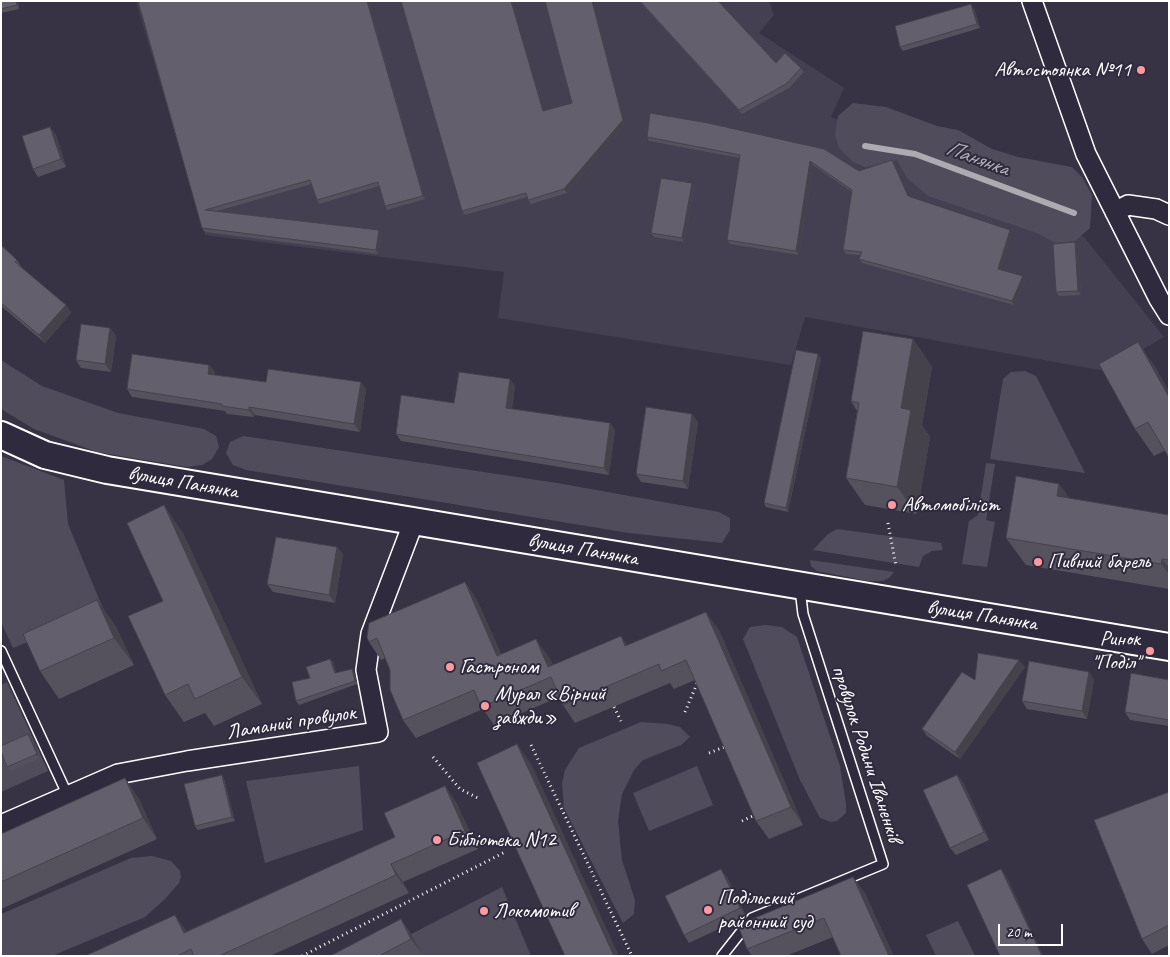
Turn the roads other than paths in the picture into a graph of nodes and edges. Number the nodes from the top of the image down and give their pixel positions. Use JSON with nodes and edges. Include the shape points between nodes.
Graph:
{"nodes":[{"id":1,"x":1032,"y":1,"type":"edge"},
{"id":2,"x":1115,"y":212,"type":"junction"},
{"id":3,"x":1169,"y":216,"type":"edge"},
{"id":4,"x":1169,"y":315,"type":"edge"},
{"id":5,"x":1,"y":434,"type":"edge"},
{"id":6,"x":414,"y":521,"type":"junction"},
{"id":7,"x":799,"y":586,"type":"junction"},
{"id":8,"x":1169,"y":647,"type":"edge"},
{"id":9,"x":1,"y":651,"type":"edge"},
{"id":10,"x":68,"y":796,"type":"junction"},
{"id":11,"x":1,"y":825,"type":"edge"},
{"id":12,"x":722,"y":956,"type":"edge"}],
"edges":[{"from":1,"to":2,"type":"street","via":[[1086,154]]},
{"from":2,"to":3,"type":"street","via":[[1128,205]]},
{"from":2,"to":4,"type":"street"},
{"from":5,"to":6,"type":"main road","name":"вулиця Панянка","via":[[45,455],[107,470]]},
{"from":6,"to":7,"type":"main road","name":"вулиця Панянка"},
{"from":6,"to":10,"type":"street","name":"Ламаний провулок","via":[[371,634],[366,670],[378,732],[118,774]]},
{"from":7,"to":8,"type":"main road","name":"вулиця Панянка"},
{"from":7,"to":12,"type":"lane","name":"провулок Родини Іваненків","via":[[803,614],[882,864],[752,918]]},
{"from":9,"to":10,"type":"lane"},
{"from":10,"to":11,"type":"street","name":"Ламаний провулок"}]}
